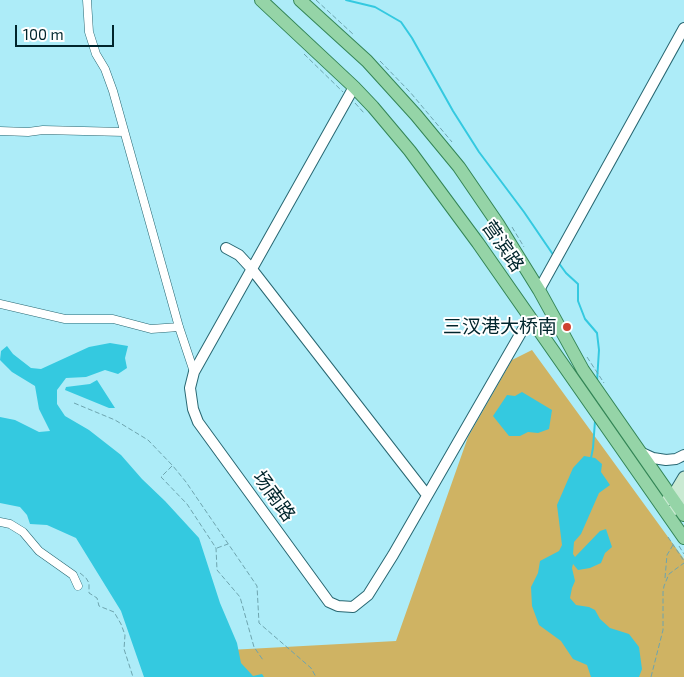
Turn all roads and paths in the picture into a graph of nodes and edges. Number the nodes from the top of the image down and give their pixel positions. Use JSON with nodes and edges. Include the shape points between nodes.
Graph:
{"nodes":[{"id":1,"x":87,"y":0,"type":"edge"},
{"id":2,"x":260,"y":0,"type":"edge"},
{"id":3,"x":300,"y":0,"type":"edge"},
{"id":4,"x":684,"y":28,"type":"edge"},
{"id":5,"x":302,"y":52,"type":"dead end"},
{"id":6,"x":351,"y":92,"type":"junction"},
{"id":7,"x":369,"y":117,"type":"dead end"},
{"id":8,"x":0,"y":131,"type":"edge"},
{"id":9,"x":124,"y":132,"type":"junction"},
{"id":10,"x":226,"y":248,"type":"dead end"},
{"id":11,"x":251,"y":268,"type":"junction"},
{"id":12,"x":538,"y":290,"type":"junction"},
{"id":13,"x":0,"y":304,"type":"edge"},
{"id":14,"x":530,"y":317,"type":"junction"},
{"id":15,"x":179,"y":327,"type":"junction"},
{"id":16,"x":194,"y":372,"type":"junction"},
{"id":17,"x":74,"y":403,"type":"dead end"},
{"id":18,"x":633,"y":454,"type":"junction"},
{"id":19,"x":684,"y":455,"type":"edge"},
{"id":20,"x":173,"y":466,"type":"junction"},
{"id":21,"x":684,"y":477,"type":"edge"},
{"id":22,"x":427,"y":495,"type":"junction"},
{"id":23,"x":679,"y":503,"type":"edge"},
{"id":24,"x":664,"y":510,"type":"junction"},
{"id":25,"x":0,"y":522,"type":"edge"},
{"id":26,"x":668,"y":537,"type":"dead end"},
{"id":27,"x":684,"y":538,"type":"edge"},
{"id":28,"x":228,"y":544,"type":"junction"},
{"id":29,"x":673,"y":545,"type":"junction"},
{"id":30,"x":216,"y":548,"type":"junction"},
{"id":31,"x":684,"y":562,"type":"edge"},
{"id":32,"x":66,"y":569,"type":"junction"},
{"id":33,"x":666,"y":580,"type":"junction"},
{"id":34,"x":78,"y":586,"type":"dead end"},
{"id":35,"x":263,"y":660,"type":"dead end"},
{"id":36,"x":133,"y":677,"type":"edge"},
{"id":37,"x":316,"y":677,"type":"edge"},
{"id":38,"x":651,"y":677,"type":"edge"}],
"edges":[{"from":1,"to":9,"type":"street","via":[[89,32],[96,54],[105,68]]},
{"from":2,"to":6,"type":"main road","name":"营滨路"},
{"from":3,"to":12,"type":"main road","name":"营滨路","via":[[367,61],[459,167]]},
{"from":4,"to":12,"type":"street"},
{"from":5,"to":6,"type":"path"},
{"from":6,"to":7,"type":"path"},
{"from":6,"to":11,"type":"street","name":"场南路"},
{"from":6,"to":14,"type":"main road","name":"营滨路","via":[[393,129],[440,198]]},
{"from":8,"to":9,"type":"street"},
{"from":9,"to":15,"type":"street"},
{"from":10,"to":11,"type":"street","via":[[239,255]]},
{"from":11,"to":16,"type":"street","name":"场南路"},
{"from":11,"to":22,"type":"street"},
{"from":12,"to":18,"type":"main road","name":"营滨路"},
{"from":13,"to":15,"type":"street","via":[[65,319],[113,319],[150,329]]},
{"from":14,"to":18,"type":"main road","name":"营滨路","via":[[571,376]]},
{"from":14,"to":22,"type":"street","name":"场南路"},
{"from":15,"to":16,"type":"street"},
{"from":16,"to":22,"type":"street","name":"场南路","via":[[190,388],[192,409],[198,422],[329,602],[353,607],[368,595]]},
{"from":17,"to":20,"type":"path","via":[[114,420],[148,440]]},
{"from":18,"to":19,"type":"street","via":[[666,460]]},
{"from":18,"to":23,"type":"main road","name":"营滨路"},
{"from":18,"to":24,"type":"main road","name":"营滨路"},
{"from":20,"to":28,"type":"path"},
{"from":20,"to":30,"type":"path","via":[[161,477],[187,504]]},
{"from":21,"to":23,"type":"main road"},
{"from":23,"to":24,"type":"main road"},
{"from":24,"to":27,"type":"main road","name":"营滨路"},
{"from":25,"to":32,"type":"street","via":[[16,527],[39,551]]},
{"from":26,"to":29,"type":"path"},
{"from":28,"to":30,"type":"path"},
{"from":28,"to":37,"type":"path","via":[[257,586],[259,624],[311,668]]},
{"from":29,"to":31,"type":"path"},
{"from":29,"to":33,"type":"path","via":[[667,555]]},
{"from":30,"to":35,"type":"path","via":[[217,570],[240,597],[254,646]]},
{"from":31,"to":33,"type":"path"},
{"from":32,"to":34,"type":"street","via":[[73,574]]},
{"from":32,"to":36,"type":"path","via":[[86,578],[90,583],[89,593],[97,598],[99,606],[118,617],[124,630],[124,649]]},
{"from":33,"to":38,"type":"path","via":[[662,592],[664,630]]}]}
